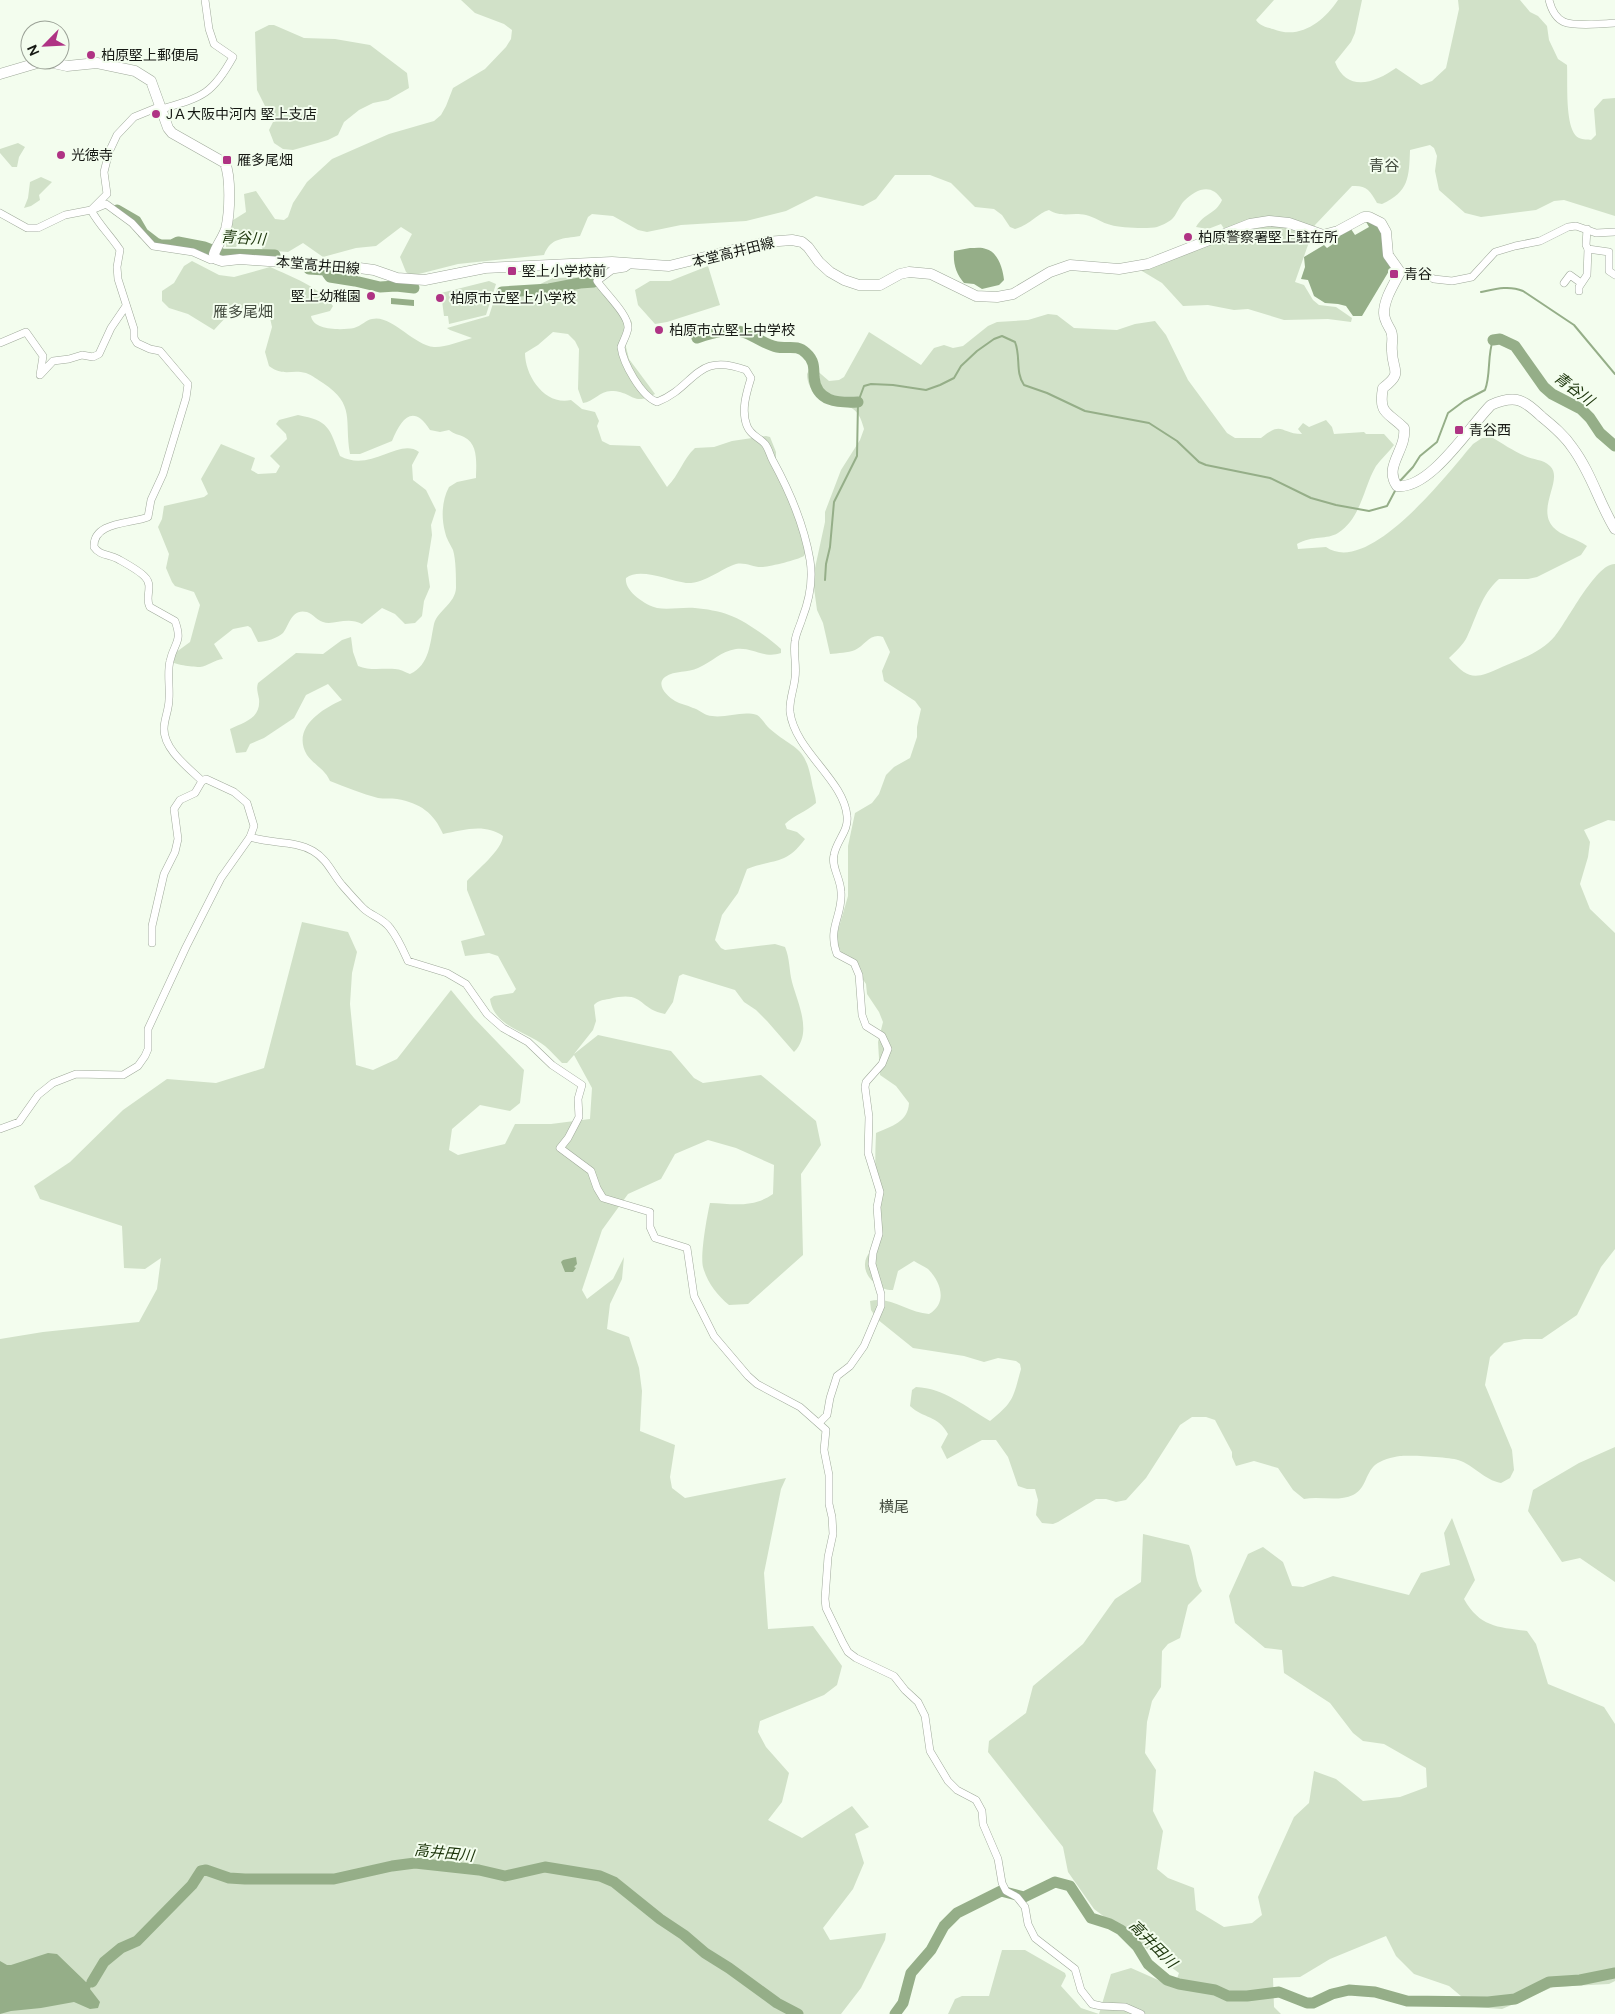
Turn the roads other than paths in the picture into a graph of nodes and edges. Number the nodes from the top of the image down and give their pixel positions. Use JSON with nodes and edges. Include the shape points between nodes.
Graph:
{"nodes":[{"id":1,"x":205,"y":0,"type":"edge"},
{"id":2,"x":1548,"y":0,"type":"edge"},
{"id":3,"x":1615,"y":24,"type":"edge"},
{"id":4,"x":0,"y":74,"type":"edge"},
{"id":5,"x":162,"y":108,"type":"junction"},
{"id":6,"x":92,"y":209,"type":"junction"},
{"id":7,"x":0,"y":213,"type":"edge"},
{"id":8,"x":1587,"y":229,"type":"junction"},
{"id":9,"x":1615,"y":232,"type":"edge"},
{"id":10,"x":1588,"y":249,"type":"junction"},
{"id":11,"x":216,"y":253,"type":"junction"},
{"id":12,"x":632,"y":262,"type":"junction"},
{"id":13,"x":1400,"y":272,"type":"junction"},
{"id":14,"x":1615,"y":275,"type":"edge"},
{"id":15,"x":1564,"y":283,"type":"dead end"},
{"id":16,"x":126,"y":306,"type":"junction"},
{"id":17,"x":0,"y":343,"type":"edge"},
{"id":18,"x":1615,"y":529,"type":"edge"},
{"id":19,"x":202,"y":781,"type":"junction"},
{"id":20,"x":250,"y":836,"type":"junction"},
{"id":21,"x":152,"y":943,"type":"dead end"},
{"id":22,"x":0,"y":1129,"type":"edge"},
{"id":23,"x":819,"y":1423,"type":"junction"},
{"id":24,"x":1141,"y":2014,"type":"edge"}],
"edges":[{"from":1,"to":5,"type":"street","via":[[214,44],[233,57],[224,74],[199,98]]},
{"from":2,"to":3,"type":"street","via":[[1553,12],[1564,22]]},
{"from":4,"to":5,"type":"main road","via":[[44,61],[67,66],[97,63],[115,66],[146,76]]},
{"from":5,"to":6,"type":"street","via":[[134,117],[117,135],[104,172],[107,194]]},
{"from":5,"to":11,"type":"main road","via":[[172,133],[225,162],[228,215]]},
{"from":6,"to":7,"type":"street","via":[[65,215],[38,228],[27,228]]},
{"from":6,"to":11,"type":"street","via":[[106,204],[132,223],[153,246],[193,252],[210,260]]},
{"from":6,"to":16,"type":"street","via":[[98,223],[120,250],[118,279]]},
{"from":8,"to":9,"type":"street","via":[[1596,233]]},
{"from":8,"to":10,"type":"street"},
{"from":8,"to":13,"type":"street","via":[[1568,227],[1540,241],[1495,252],[1472,277],[1434,279],[1416,271]]},
{"from":10,"to":14,"type":"street","via":[[1609,252],[1609,271]]},
{"from":10,"to":15,"type":"street","via":[[1587,275],[1580,287],[1570,275]]},
{"from":11,"to":12,"type":"main road","name":"本堂高井田線","via":[[222,261],[240,259],[352,267],[397,278],[425,280],[485,268]]},
{"from":12,"to":13,"type":"main road","name":"本堂高井田線","via":[[681,265],[766,242],[792,240],[808,247],[830,272],[859,285],[880,285],[900,274],[916,272],[930,274],[976,296],[998,297],[1013,294],[1050,272],[1070,266],[1119,269],[1148,264],[1250,224],[1269,221],[1289,224],[1323,235],[1369,217],[1381,223],[1386,232],[1388,255]]},
{"from":12,"to":23,"type":"street","via":[[625,268],[612,270],[597,282],[624,314],[628,332],[621,347],[630,372],[645,395],[657,402],[709,366],[728,365],[746,370],[751,378],[744,401],[746,424],[752,435],[765,444],[780,473],[793,502],[810,559],[811,580],[795,640],[796,677],[790,711],[801,742],[838,791],[847,814],[847,823],[833,862],[842,894],[833,944],[837,954],[854,963],[859,975],[866,1026],[882,1036],[888,1049],[882,1064],[865,1087],[870,1117],[868,1153],[880,1188],[878,1234],[872,1264],[881,1294],[881,1306],[864,1346],[850,1366],[836,1376],[827,1415]]},
{"from":13,"to":18,"type":"main road","via":[[1384,313],[1392,332],[1391,351],[1396,370],[1394,379],[1383,388],[1381,396],[1382,408],[1387,415],[1404,428],[1404,442],[1391,472],[1397,486],[1407,487],[1427,477],[1491,405],[1512,398],[1533,408],[1572,447]]},
{"from":16,"to":17,"type":"street","via":[[99,354],[53,361],[40,375],[43,356],[26,332]]},
{"from":16,"to":19,"type":"street","via":[[137,343],[160,351],[188,384],[163,474],[150,500],[148,517],[109,525],[96,536],[94,547],[145,576],[150,583],[150,607],[175,621],[179,634],[169,665],[164,732],[177,757]]},
{"from":19,"to":20,"type":"street","via":[[206,779],[227,788],[248,803],[254,826]]},
{"from":19,"to":21,"type":"street","via":[[195,793],[180,800],[174,809],[178,839],[164,874],[152,926]]},
{"from":20,"to":22,"type":"street","via":[[221,878],[186,947],[148,1029],[148,1049],[138,1066],[123,1075],[76,1074],[53,1083],[38,1095],[19,1122]]},
{"from":20,"to":23,"type":"street","via":[[312,850],[327,861],[342,885],[364,909],[390,927],[408,961],[447,973],[466,984],[498,1024],[528,1042],[552,1065],[582,1085],[578,1117],[560,1148],[591,1171],[603,1198],[650,1212],[650,1227],[655,1238],[687,1248],[694,1296],[714,1336],[757,1384],[800,1406]]},
{"from":23,"to":24,"type":"street","via":[[826,1430],[824,1450],[833,1534],[824,1599],[843,1643],[856,1658],[894,1676],[918,1702],[925,1716],[930,1751],[948,1781],[976,1800],[998,1859],[1002,1883],[1025,1908],[1035,1938],[1075,1970],[1081,1990],[1092,2004],[1125,2007]]}]}
